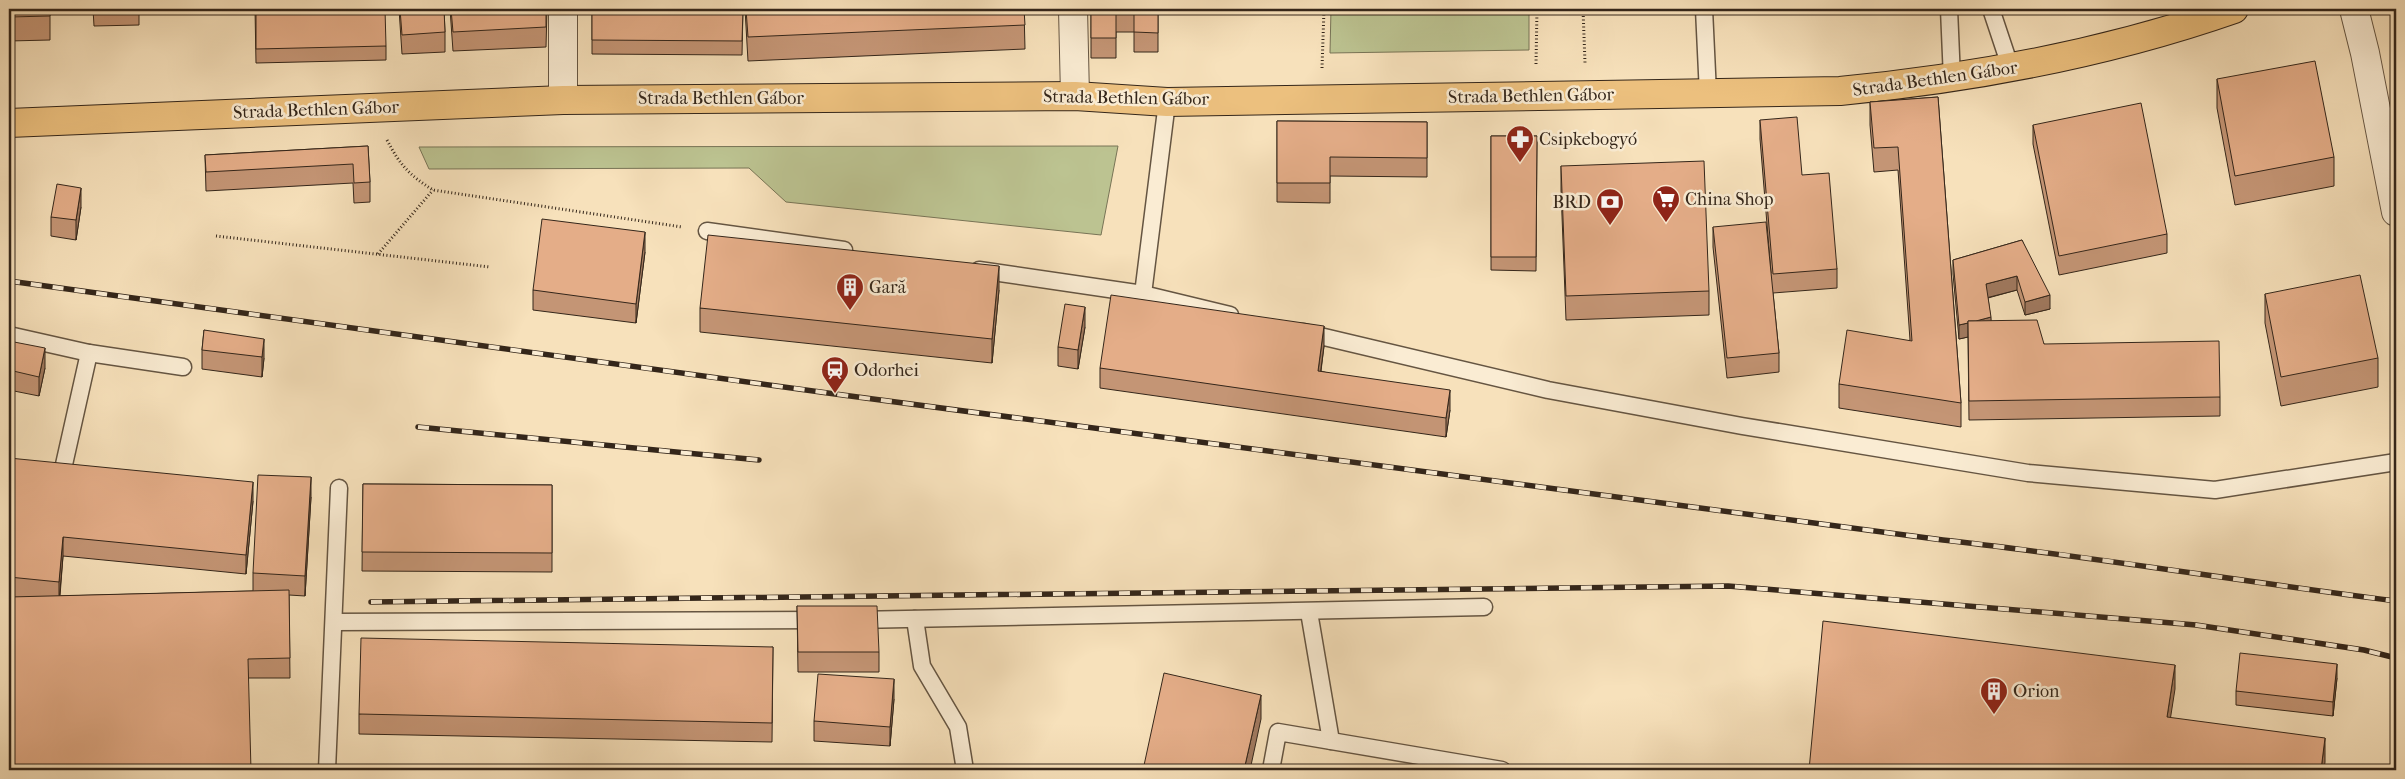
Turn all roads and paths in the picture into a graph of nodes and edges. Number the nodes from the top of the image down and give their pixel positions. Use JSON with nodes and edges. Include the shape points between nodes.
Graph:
{"nodes":[{"id":1,"x":563,"y":9,"type":"edge"},
{"id":2,"x":1073,"y":9,"type":"edge"},
{"id":3,"x":1324,"y":9,"type":"edge"},
{"id":4,"x":1537,"y":9,"type":"edge"},
{"id":5,"x":1583,"y":9,"type":"edge"},
{"id":6,"x":1704,"y":9,"type":"edge"},
{"id":7,"x":1949,"y":9,"type":"edge"},
{"id":8,"x":1991,"y":9,"type":"edge"},
{"id":9,"x":2354,"y":9,"type":"edge"},
{"id":10,"x":2222,"y":11,"type":"edge"},
{"id":11,"x":2011,"y":69,"type":"junction"},
{"id":12,"x":1952,"y":79,"type":"junction"},
{"id":13,"x":1708,"y":94,"type":"junction"},
{"id":14,"x":1075,"y":96,"type":"junction"},
{"id":15,"x":1586,"y":96,"type":"junction"},
{"id":16,"x":1536,"y":97,"type":"junction"},
{"id":17,"x":1322,"y":98,"type":"junction"},
{"id":18,"x":563,"y":100,"type":"junction"},
{"id":19,"x":1167,"y":102,"type":"junction"},
{"id":20,"x":371,"y":107,"type":"junction"},
{"id":21,"x":9,"y":123,"type":"edge"},
{"id":22,"x":433,"y":190,"type":"junction"},
{"id":23,"x":2396,"y":212,"type":"edge"},
{"id":24,"x":707,"y":231,"type":"joint"},
{"id":25,"x":216,"y":236,"type":"dead end"},
{"id":26,"x":862,"y":253,"type":"edge"},
{"id":27,"x":378,"y":254,"type":"junction"},
{"id":28,"x":959,"y":267,"type":"edge"},
{"id":29,"x":490,"y":268,"type":"dead end"},
{"id":30,"x":1143,"y":294,"type":"junction"},
{"id":31,"x":1249,"y":319,"type":"edge"},
{"id":32,"x":1288,"y":328,"type":"edge"},
{"id":33,"x":9,"y":335,"type":"edge"},
{"id":34,"x":89,"y":353,"type":"junction"},
{"id":35,"x":183,"y":367,"type":"dead end"},
{"id":36,"x":2396,"y":462,"type":"edge"},
{"id":37,"x":63,"y":469,"type":"edge"},
{"id":38,"x":339,"y":488,"type":"dead end"},
{"id":39,"x":1484,"y":607,"type":"dead end"},
{"id":40,"x":1309,"y":612,"type":"junction"},
{"id":41,"x":915,"y":619,"type":"junction"},
{"id":42,"x":334,"y":622,"type":"junction"},
{"id":43,"x":1331,"y":741,"type":"junction"},
{"id":44,"x":327,"y":770,"type":"edge"},
{"id":45,"x":965,"y":770,"type":"edge"},
{"id":46,"x":1271,"y":770,"type":"edge"},
{"id":47,"x":1502,"y":770,"type":"edge"}],
"edges":[{"from":1,"to":18,"type":"street"},
{"from":2,"to":14,"type":"street"},
{"from":3,"to":17,"type":"path"},
{"from":4,"to":16,"type":"path"},
{"from":5,"to":15,"type":"path"},
{"from":6,"to":13,"type":"lane"},
{"from":7,"to":12,"type":"lane"},
{"from":8,"to":11,"type":"lane"},
{"from":9,"to":23,"type":"street"},
{"from":10,"to":11,"type":"main road","name":"Strada Bethlen Gábor","via":[[2082,54]]},
{"from":11,"to":12,"type":"main road","name":"Strada Bethlen Gábor"},
{"from":12,"to":13,"type":"main road","name":"Strada Bethlen Gábor","via":[[1840,92]]},
{"from":13,"to":15,"type":"main road","name":"Strada Bethlen Gábor"},
{"from":14,"to":18,"type":"main road","name":"Strada Bethlen Gábor"},
{"from":14,"to":19,"type":"main road","name":"Strada Bethlen Gábor"},
{"from":15,"to":16,"type":"main road","name":"Strada Bethlen Gábor"},
{"from":16,"to":17,"type":"main road","name":"Strada Bethlen Gábor"},
{"from":17,"to":19,"type":"main road","name":"Strada Bethlen Gábor"},
{"from":18,"to":20,"type":"main road","name":"Strada Bethlen Gábor"},
{"from":19,"to":30,"type":"lane"},
{"from":20,"to":21,"type":"main road","name":"Strada Bethlen Gábor"},
{"from":20,"to":22,"type":"path","via":[[398,162]]},
{"from":22,"to":24,"type":"path"},
{"from":22,"to":27,"type":"path"},
{"from":24,"to":26,"type":"lane"},
{"from":25,"to":27,"type":"path"},
{"from":27,"to":29,"type":"path"},
{"from":28,"to":30,"type":"lane"},
{"from":30,"to":31,"type":"lane"},
{"from":32,"to":36,"type":"lane","via":[[1548,390],[1742,426],[2028,472],[2215,490]]},
{"from":33,"to":34,"type":"lane"},
{"from":34,"to":35,"type":"lane"},
{"from":34,"to":37,"type":"lane"},
{"from":38,"to":42,"type":"lane"},
{"from":39,"to":40,"type":"lane"},
{"from":40,"to":41,"type":"lane"},
{"from":40,"to":43,"type":"lane"},
{"from":41,"to":42,"type":"lane"},
{"from":41,"to":45,"type":"lane","via":[[922,666],[958,727]]},
{"from":42,"to":44,"type":"lane"},
{"from":43,"to":46,"type":"lane","via":[[1278,732]]},
{"from":43,"to":47,"type":"lane"}]}
